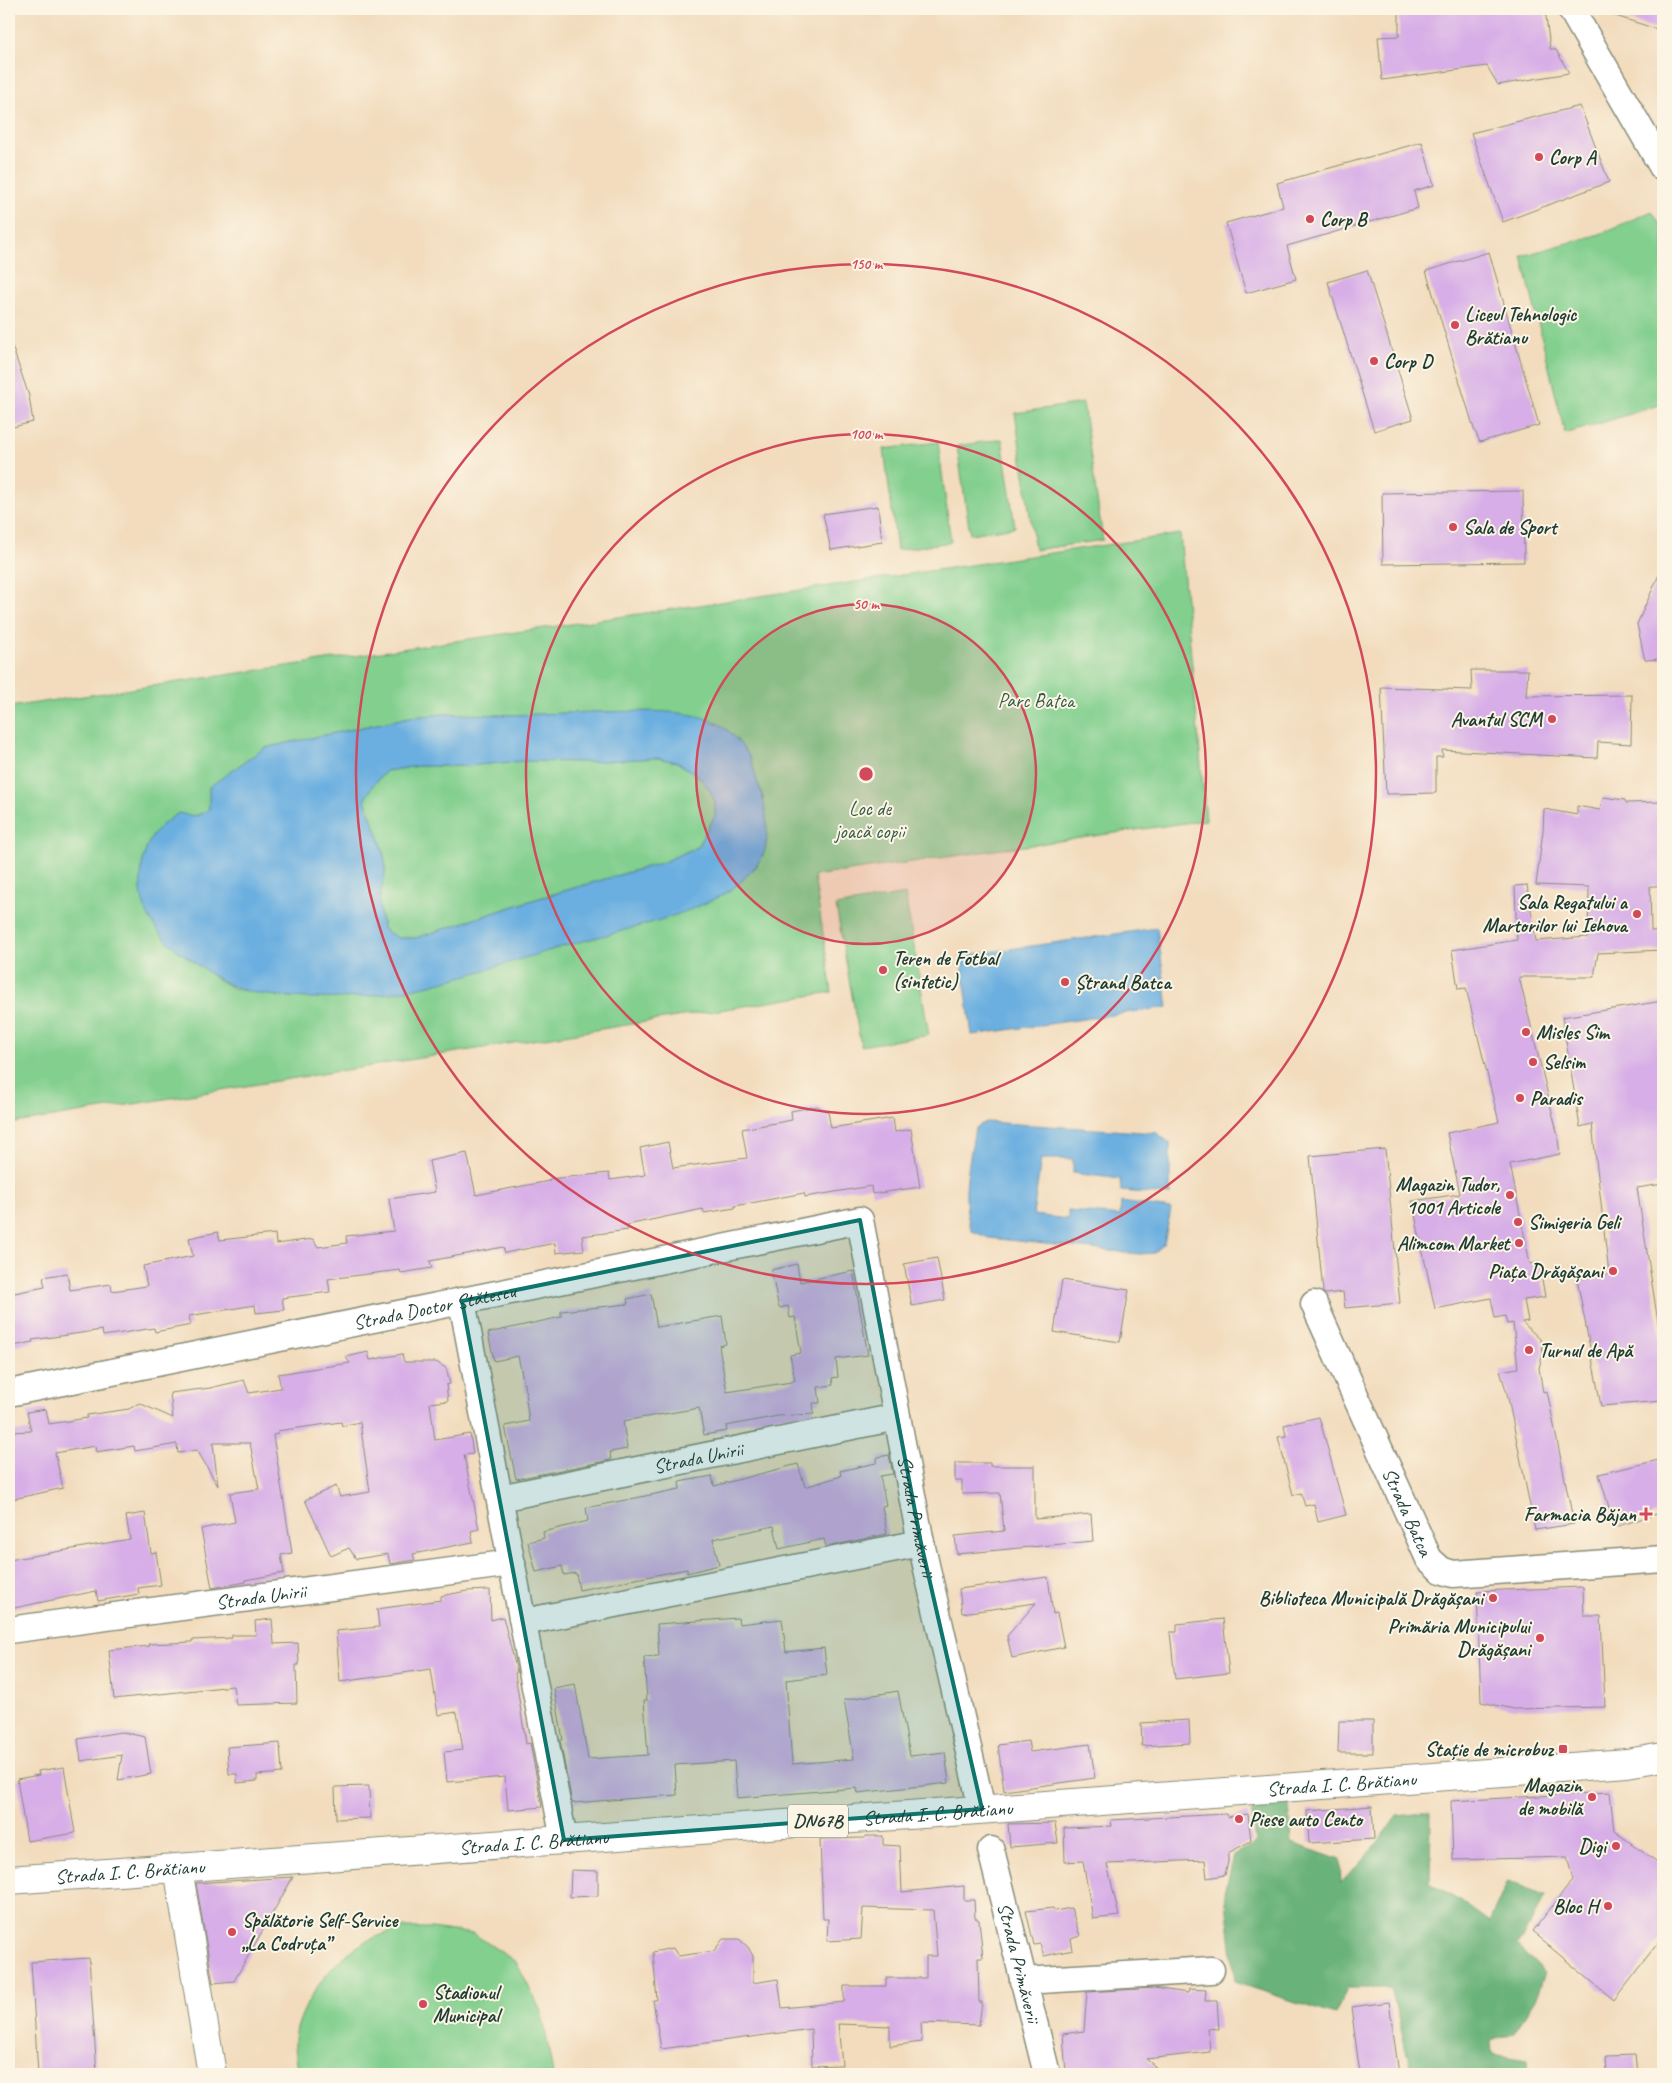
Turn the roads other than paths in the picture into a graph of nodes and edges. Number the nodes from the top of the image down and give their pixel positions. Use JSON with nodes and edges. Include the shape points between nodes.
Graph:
{"nodes":[{"id":1,"x":1570,"y":9,"type":"edge"},
{"id":2,"x":1663,"y":168,"type":"edge"},
{"id":3,"x":860,"y":1220,"type":"joint"},
{"id":4,"x":462,"y":1301,"type":"junction"},
{"id":5,"x":1314,"y":1304,"type":"dead end"},
{"id":6,"x":9,"y":1393,"type":"edge"},
{"id":7,"x":898,"y":1417,"type":"junction"},
{"id":8,"x":500,"y":1498,"type":"junction"},
{"id":9,"x":922,"y":1543,"type":"junction"},
{"id":10,"x":512,"y":1563,"type":"junction"},
{"id":11,"x":1662,"y":1566,"type":"edge"},
{"id":12,"x":524,"y":1622,"type":"junction"},
{"id":13,"x":9,"y":1630,"type":"edge"},
{"id":14,"x":1663,"y":1757,"type":"edge"},
{"id":15,"x":1627,"y":1763,"type":"junction"},
{"id":16,"x":1663,"y":1774,"type":"edge"},
{"id":17,"x":982,"y":1810,"type":"junction"},
{"id":18,"x":564,"y":1840,"type":"junction"},
{"id":19,"x":991,"y":1850,"type":"dead end"},
{"id":20,"x":178,"y":1868,"type":"junction"},
{"id":21,"x":9,"y":1880,"type":"edge"},
{"id":22,"x":1211,"y":1970,"type":"dead end"},
{"id":23,"x":1023,"y":1981,"type":"junction"},
{"id":24,"x":212,"y":2074,"type":"edge"},
{"id":25,"x":1046,"y":2074,"type":"edge"}],
"edges":[{"from":1,"to":2,"type":"street"},
{"from":3,"to":4,"type":"street","name":"Strada Doctor Stătescu"},
{"from":3,"to":7,"type":"street","name":"Strada Primăverii"},
{"from":4,"to":6,"type":"street","name":"Strada Doctor Stătescu"},
{"from":4,"to":8,"type":"street"},
{"from":5,"to":11,"type":"street","name":"Strada Batca","via":[[1430,1559],[1441,1570],[1454,1574]]},
{"from":7,"to":8,"type":"street","name":"Strada Unirii"},
{"from":7,"to":9,"type":"street","name":"Strada Primăverii"},
{"from":8,"to":10,"type":"street"},
{"from":9,"to":12,"type":"street"},
{"from":9,"to":17,"type":"street","name":"Strada Primăverii"},
{"from":10,"to":12,"type":"street"},
{"from":10,"to":13,"type":"street","name":"Strada Unirii"},
{"from":12,"to":18,"type":"street"},
{"from":14,"to":15,"type":"main road","number":"DN67B"},
{"from":15,"to":16,"type":"main road","number":"DN67B"},
{"from":15,"to":17,"type":"main road","name":"Strada I. C. Brătianu","number":"DN67B"},
{"from":17,"to":18,"type":"main road","name":"Strada I. C. Brătianu","number":"DN67B"},
{"from":18,"to":20,"type":"main road","name":"Strada I. C. Brătianu","number":"DN67B"},
{"from":19,"to":23,"type":"street","name":"Strada Primăverii"},
{"from":20,"to":21,"type":"main road","name":"Strada I. C. Brătianu","number":"DN67B"},
{"from":20,"to":24,"type":"main road"},
{"from":22,"to":23,"type":"street"},
{"from":23,"to":25,"type":"street","name":"Strada Primăverii"}]}
